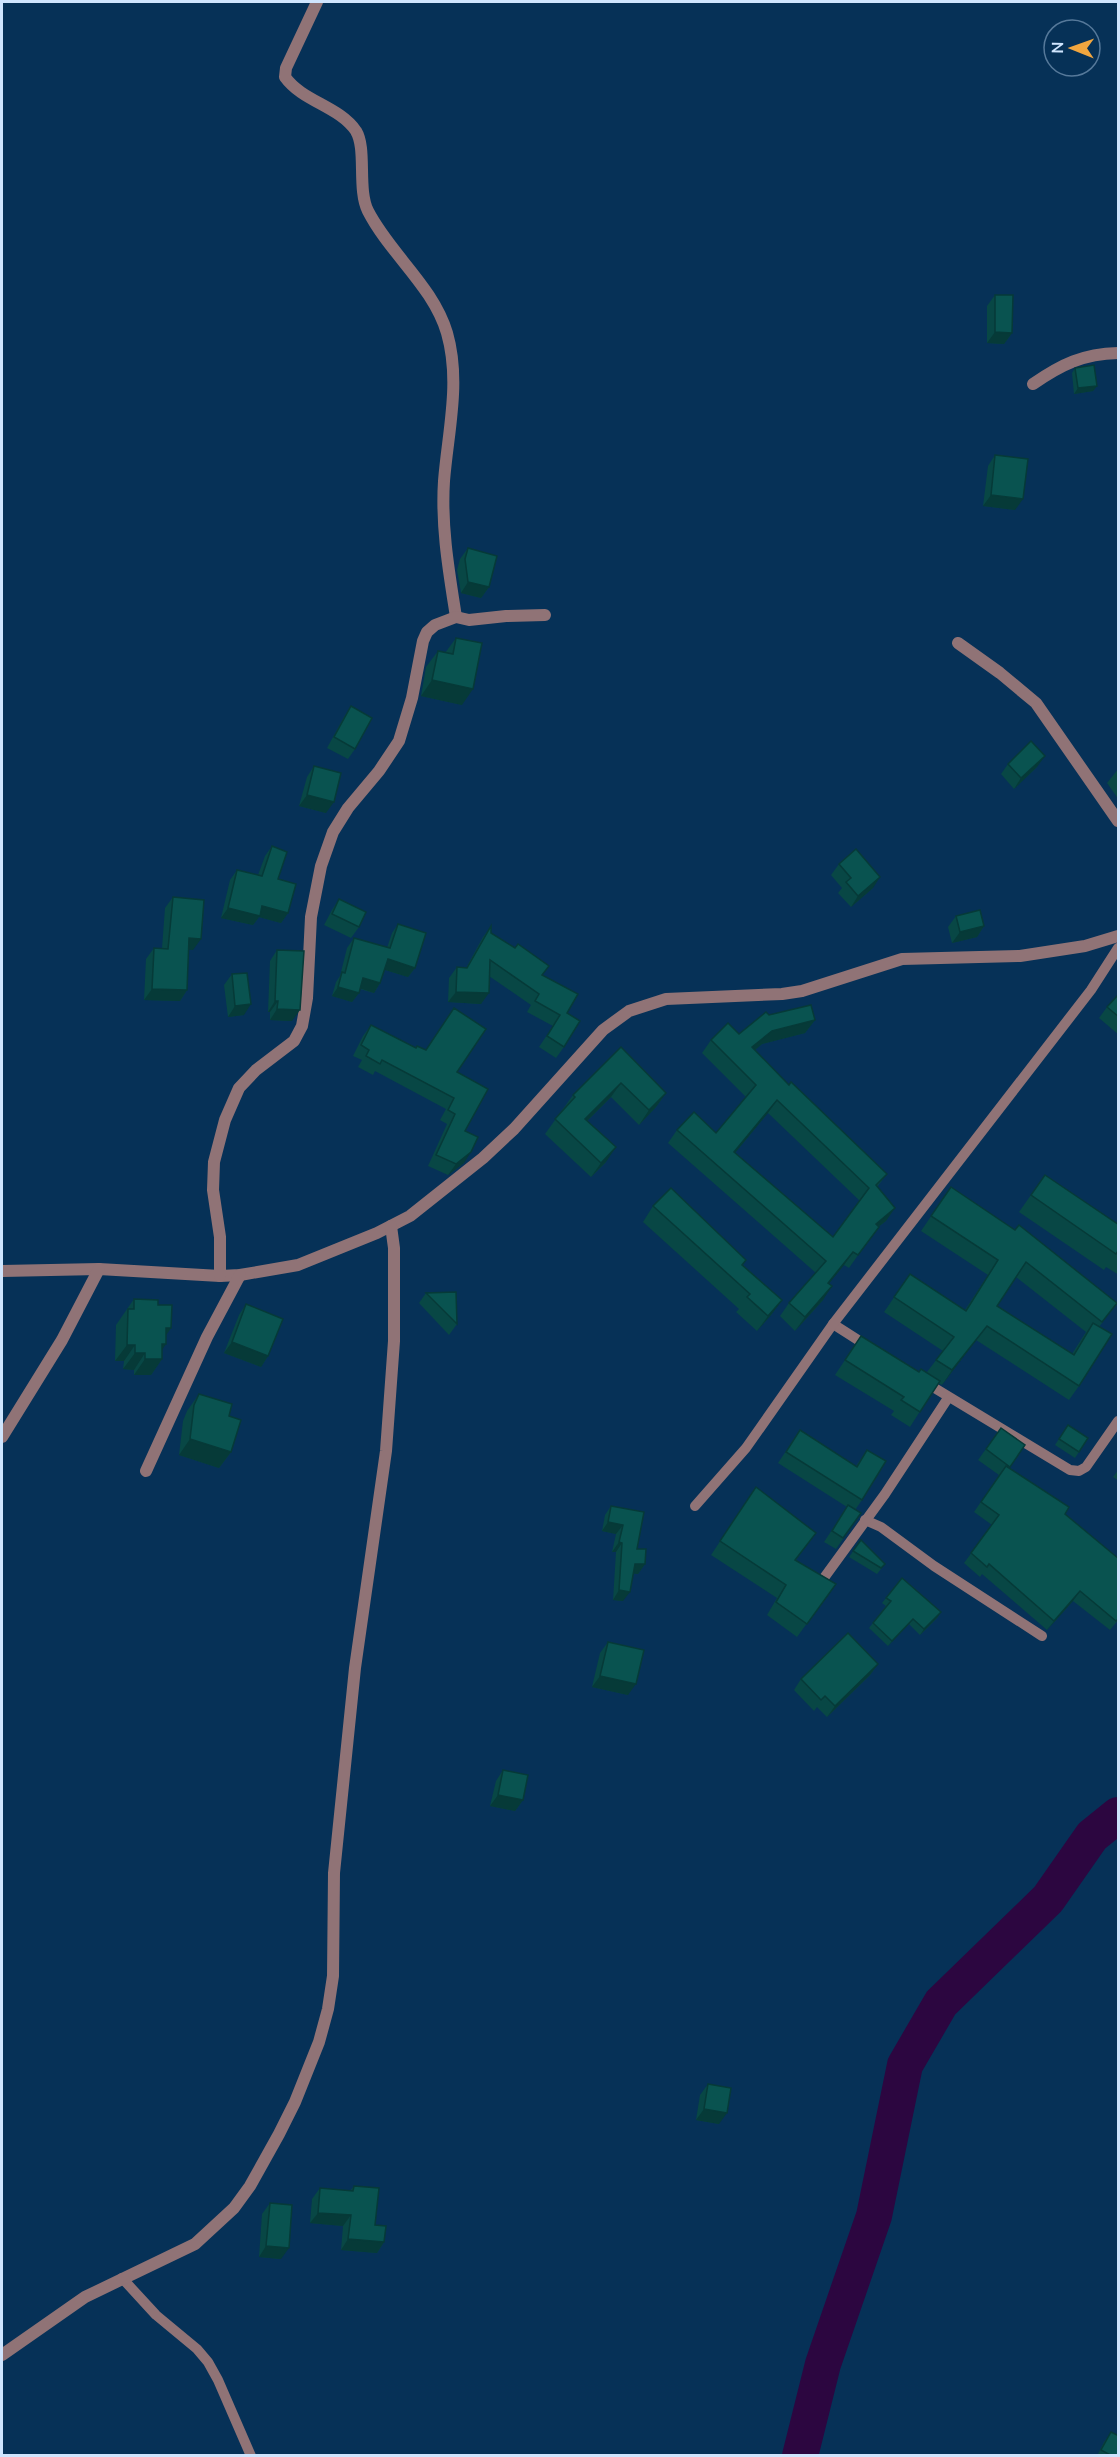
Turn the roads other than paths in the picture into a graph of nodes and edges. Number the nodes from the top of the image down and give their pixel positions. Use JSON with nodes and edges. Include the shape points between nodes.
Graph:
{"nodes":[{"id":1,"x":317,"y":2,"type":"edge"},
{"id":2,"x":1119,"y":353,"type":"edge"},
{"id":3,"x":1033,"y":384,"type":"dead end"},
{"id":4,"x":545,"y":615,"type":"dead end"},
{"id":5,"x":456,"y":616,"type":"junction"},
{"id":6,"x":958,"y":643,"type":"dead end"},
{"id":7,"x":1119,"y":820,"type":"edge"},
{"id":8,"x":1119,"y":936,"type":"edge"},
{"id":9,"x":1119,"y":948,"type":"edge"},
{"id":10,"x":391,"y":1226,"type":"junction"},
{"id":11,"x":99,"y":1269,"type":"junction"},
{"id":12,"x":2,"y":1271,"type":"edge"},
{"id":13,"x":240,"y":1275,"type":"junction"},
{"id":14,"x":220,"y":1276,"type":"junction"},
{"id":15,"x":833,"y":1324,"type":"junction"},
{"id":16,"x":878,"y":1353,"type":"edge"},
{"id":17,"x":912,"y":1374,"type":"edge"},
{"id":18,"x":948,"y":1398,"type":"junction"},
{"id":19,"x":1119,"y":1421,"type":"edge"},
{"id":20,"x":2,"y":1437,"type":"edge"},
{"id":21,"x":146,"y":1471,"type":"dead end"},
{"id":22,"x":695,"y":1506,"type":"dead end"},
{"id":23,"x":865,"y":1520,"type":"junction"},
{"id":24,"x":821,"y":1582,"type":"edge"},
{"id":25,"x":1042,"y":1636,"type":"dead end"},
{"id":26,"x":123,"y":2278,"type":"junction"},
{"id":27,"x":2,"y":2355,"type":"edge"},
{"id":28,"x":251,"y":2456,"type":"edge"}],
"edges":[{"from":1,"to":5,"type":"street","via":[[285,77],[292,86],[348,121],[358,135],[367,209],[411,269],[447,331],[453,364],[453,406],[444,483],[444,544]]},
{"from":2,"to":3,"type":"street","via":[[1095,354],[1075,361]]},
{"from":4,"to":5,"type":"street","via":[[469,620]]},
{"from":5,"to":14,"type":"street","via":[[427,632],[399,741],[333,832],[321,866],[311,917],[307,998],[298,1033],[284,1051],[256,1070],[232,1100],[214,1162]]},
{"from":6,"to":7,"type":"street","via":[[1036,704]]},
{"from":8,"to":10,"type":"street","via":[[1020,956],[902,959],[802,991],[666,999],[629,1011],[603,1030],[483,1158],[410,1216]]},
{"from":9,"to":15,"type":"lane","via":[[1091,990]]},
{"from":10,"to":13,"type":"street","via":[[298,1265]]},
{"from":10,"to":26,"type":"street","via":[[394,1341],[386,1451],[354,1668],[334,1873],[333,1976],[328,2009],[295,2102],[234,2208],[195,2244]]},
{"from":11,"to":12,"type":"street"},
{"from":11,"to":14,"type":"street"},
{"from":11,"to":20,"type":"street","via":[[62,1340]]},
{"from":13,"to":14,"type":"street"},
{"from":13,"to":21,"type":"street"},
{"from":15,"to":16,"type":"lane"},
{"from":15,"to":22,"type":"lane","via":[[746,1448]]},
{"from":17,"to":18,"type":"lane"},
{"from":18,"to":19,"type":"lane","via":[[1070,1470],[1086,1467]]},
{"from":18,"to":23,"type":"lane"},
{"from":23,"to":24,"type":"lane"},
{"from":23,"to":25,"type":"lane"},
{"from":26,"to":27,"type":"street","via":[[85,2297]]},
{"from":26,"to":28,"type":"lane","via":[[208,2362]]}]}
